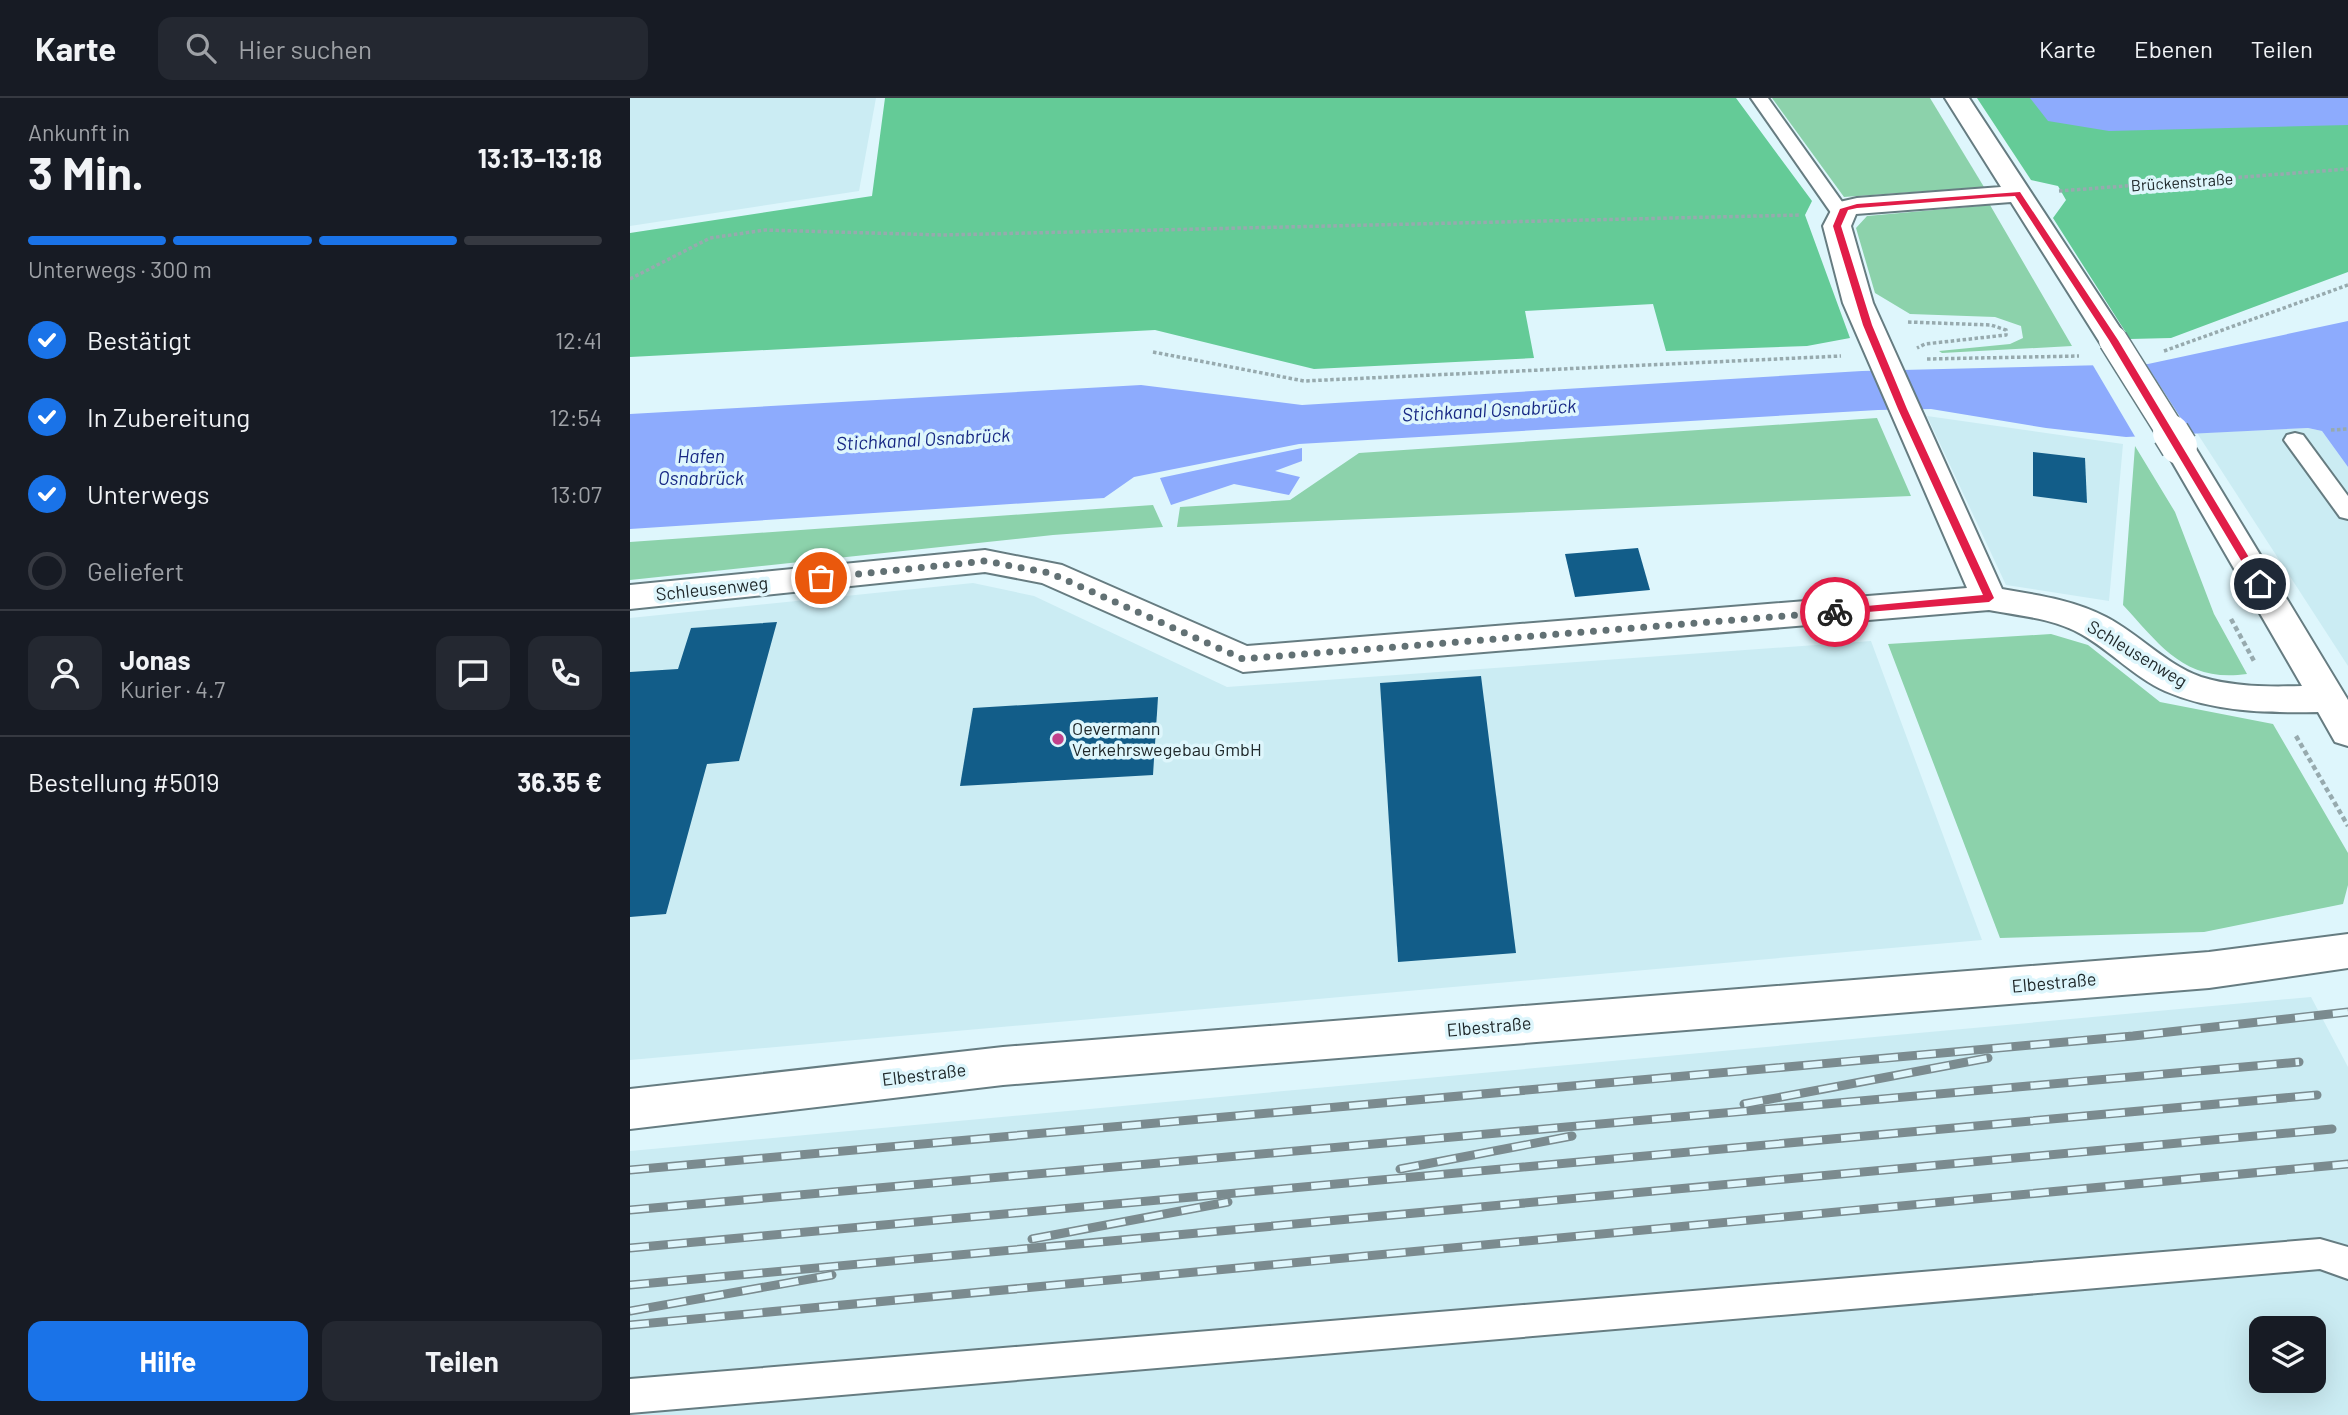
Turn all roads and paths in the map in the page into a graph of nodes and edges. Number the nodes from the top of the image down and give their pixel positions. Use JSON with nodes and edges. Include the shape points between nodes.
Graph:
{"nodes":[{"id":1,"x":1759,"y":98,"type":"edge"},
{"id":2,"x":1957,"y":98,"type":"edge"},
{"id":3,"x":2348,"y":169,"type":"edge"},
{"id":4,"x":2017,"y":194,"type":"junction"},
{"id":5,"x":1841,"y":213,"type":"junction"},
{"id":6,"x":630,"y":279,"type":"edge"},
{"id":7,"x":1153,"y":352,"type":"dead end"},
{"id":8,"x":1849,"y":355,"type":"dead end"},
{"id":9,"x":2348,"y":429,"type":"edge"},
{"id":10,"x":2322,"y":431,"type":"dead end"},
{"id":11,"x":2295,"y":440,"type":"dead end"},
{"id":12,"x":2348,"y":512,"type":"edge"},
{"id":13,"x":630,"y":597,"type":"edge"},
{"id":14,"x":1989,"y":598,"type":"junction"},
{"id":15,"x":2328,"y":699,"type":"junction"},
{"id":16,"x":2348,"y":732,"type":"edge"},
{"id":17,"x":2348,"y":951,"type":"edge"},
{"id":18,"x":630,"y":1109,"type":"edge"},
{"id":19,"x":2348,"y":1263,"type":"edge"},
{"id":20,"x":630,"y":1396,"type":"edge"}],
"edges":[{"from":1,"to":5,"type":"lane"},
{"from":2,"to":4,"type":"street"},
{"from":3,"to":4,"type":"path","name":"Brückenstraße"},
{"from":4,"to":5,"type":"street","via":[[1857,206]]},
{"from":4,"to":15,"type":"street","bridge":true,"via":[[2179,446]]},
{"from":5,"to":6,"type":"path","via":[[942,235],[765,230],[710,238]]},
{"from":5,"to":14,"type":"street","via":[[1837,226],[1855,290]]},
{"from":7,"to":8,"type":"path","via":[[1304,381]]},
{"from":9,"to":10,"type":"path"},
{"from":11,"to":12,"type":"lane"},
{"from":13,"to":14,"type":"street","name":"Schleusenweg","via":[[985,561],[1050,573],[1243,659]]},
{"from":14,"to":15,"type":"street","name":"Schleusenweg","via":[[2078,618],[2189,687],[2275,701]]},
{"from":15,"to":16,"type":"street"},
{"from":17,"to":18,"type":"street","name":"Elbestraße","via":[[2195,971],[1003,1066]]},
{"from":19,"to":20,"type":"lane","via":[[2320,1254],[2306,1255]]}]}
